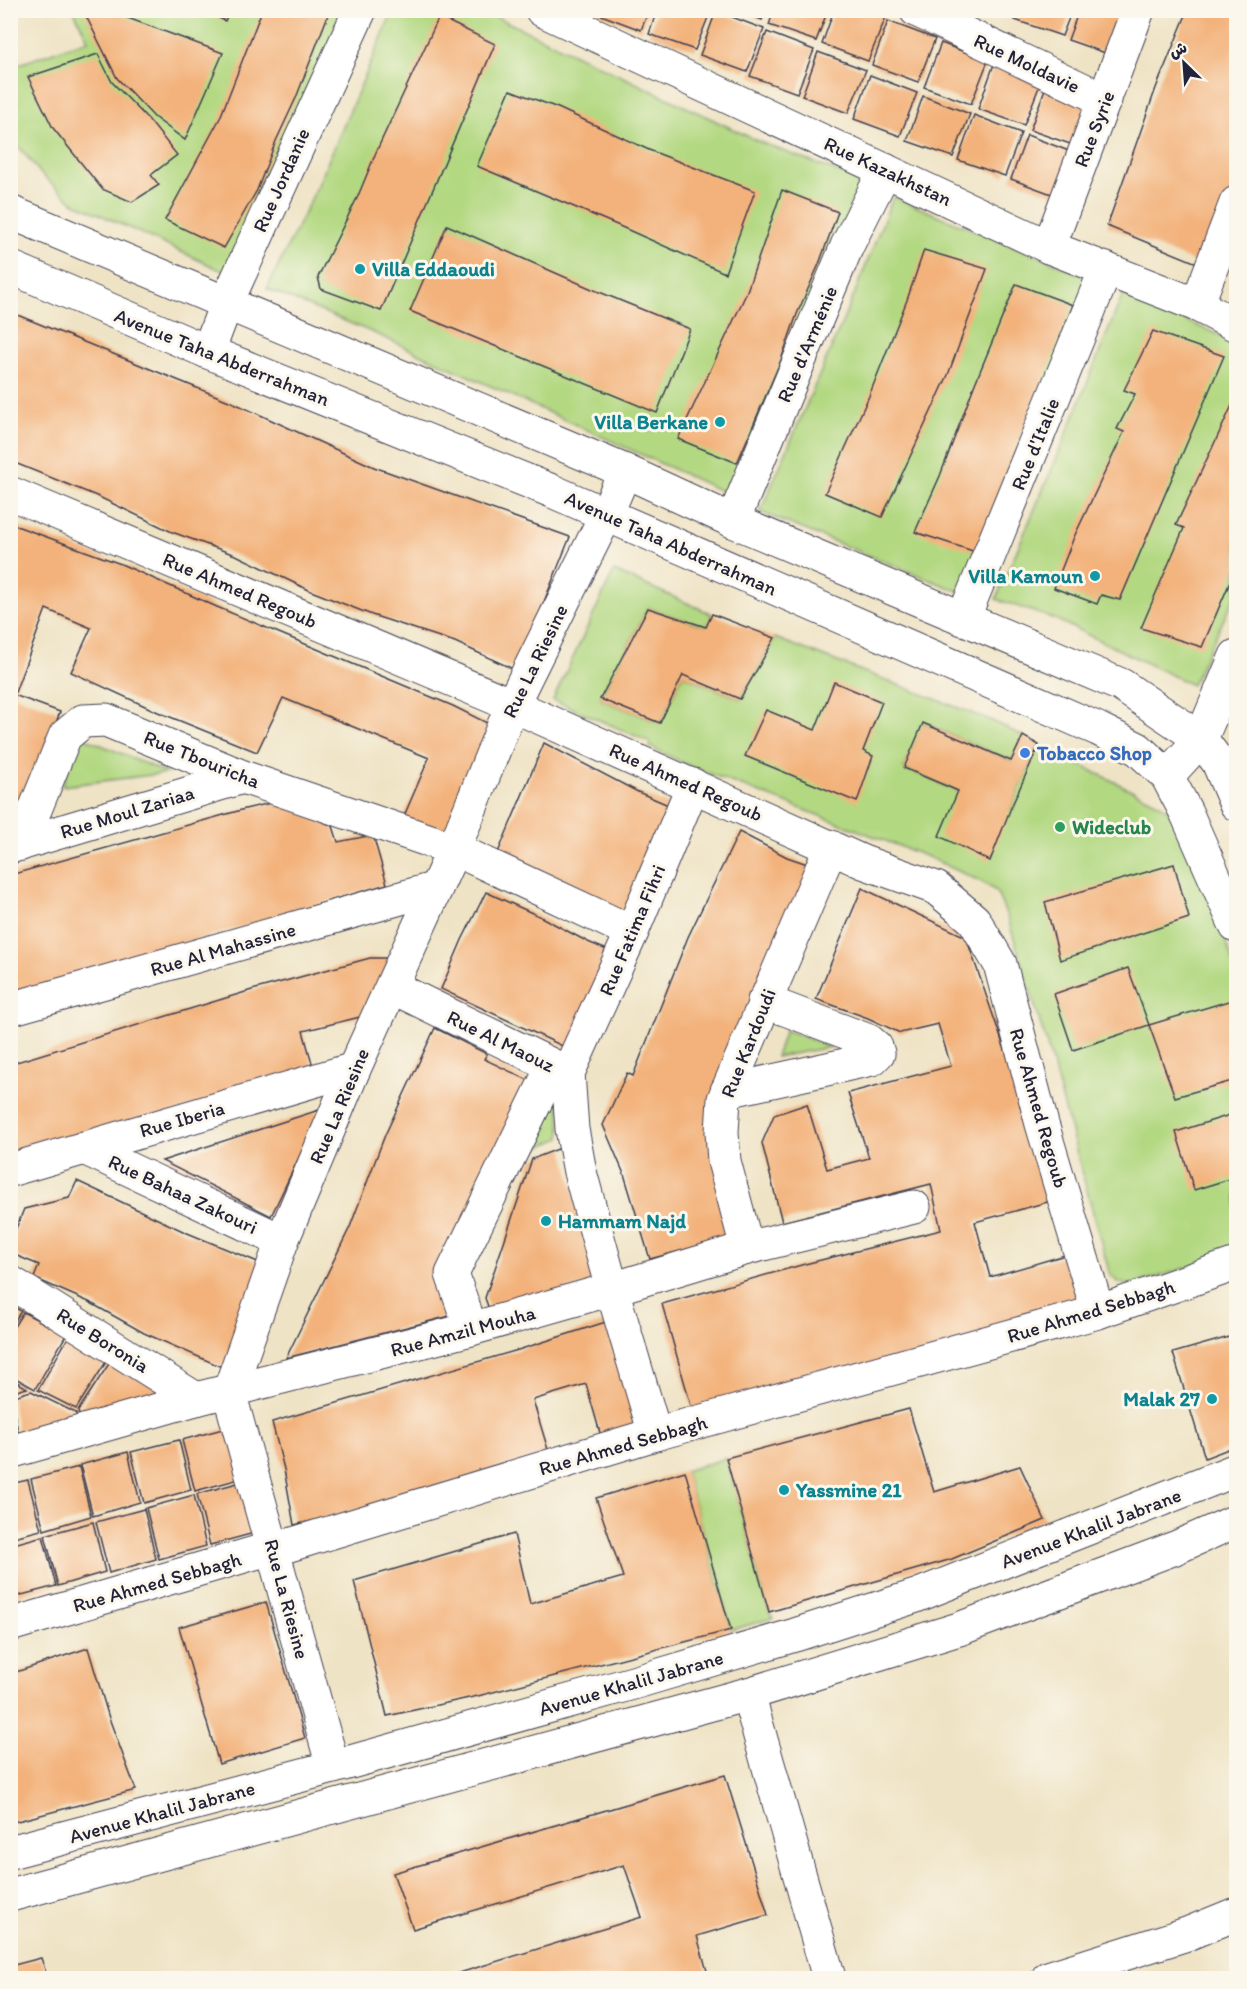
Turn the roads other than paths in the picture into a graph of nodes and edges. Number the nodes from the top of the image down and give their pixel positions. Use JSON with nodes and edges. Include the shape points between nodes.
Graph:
{"nodes":[{"id":1,"x":360,"y":10,"type":"edge"},
{"id":2,"x":542,"y":10,"type":"edge"},
{"id":3,"x":916,"y":10,"type":"edge"},
{"id":4,"x":1138,"y":10,"type":"edge"},
{"id":5,"x":1105,"y":100,"type":"junction"},
{"id":6,"x":885,"y":170,"type":"junction"},
{"id":7,"x":1236,"y":203,"type":"edge"},
{"id":8,"x":10,"y":212,"type":"edge"},
{"id":9,"x":1049,"y":247,"type":"junction"},
{"id":10,"x":10,"y":267,"type":"edge"},
{"id":11,"x":1106,"y":269,"type":"junction"},
{"id":12,"x":226,"y":303,"type":"junction"},
{"id":13,"x":1197,"y":305,"type":"junction"},
{"id":14,"x":1236,"y":325,"type":"edge"},
{"id":15,"x":208,"y":352,"type":"junction"},
{"id":16,"x":625,"y":471,"type":"junction"},
{"id":17,"x":10,"y":494,"type":"edge"},
{"id":18,"x":606,"y":514,"type":"junction"},
{"id":19,"x":733,"y":521,"type":"junction"},
{"id":20,"x":963,"y":619,"type":"junction"},
{"id":21,"x":1236,"y":657,"type":"edge"},
{"id":22,"x":512,"y":705,"type":"junction"},
{"id":23,"x":1201,"y":740,"type":"junction"},
{"id":24,"x":1167,"y":776,"type":"junction"},
{"id":25,"x":243,"y":777,"type":"junction"},
{"id":26,"x":693,"y":785,"type":"junction"},
{"id":27,"x":1236,"y":804,"type":"edge"},
{"id":28,"x":16,"y":846,"type":"edge"},
{"id":29,"x":831,"y":847,"type":"junction"},
{"id":30,"x":454,"y":849,"type":"junction"},
{"id":31,"x":436,"y":888,"type":"junction"},
{"id":32,"x":1236,"y":926,"type":"edge"},
{"id":33,"x":632,"y":932,"type":"junction"},
{"id":34,"x":392,"y":987,"type":"junction"},
{"id":35,"x":764,"y":1001,"type":"junction"},
{"id":36,"x":10,"y":1009,"type":"edge"},
{"id":37,"x":354,"y":1069,"type":"junction"},
{"id":38,"x":561,"y":1070,"type":"junction"},
{"id":39,"x":727,"y":1091,"type":"junction"},
{"id":40,"x":84,"y":1148,"type":"junction"},
{"id":41,"x":10,"y":1170,"type":"edge"},
{"id":42,"x":914,"y":1207,"type":"dead end"},
{"id":43,"x":282,"y":1241,"type":"junction"},
{"id":44,"x":747,"y":1248,"type":"junction"},
{"id":45,"x":1236,"y":1264,"type":"edge"},
{"id":46,"x":10,"y":1282,"type":"edge"},
{"id":47,"x":612,"y":1289,"type":"junction"},
{"id":48,"x":1098,"y":1312,"type":"junction"},
{"id":49,"x":471,"y":1329,"type":"junction"},
{"id":50,"x":229,"y":1392,"type":"junction"},
{"id":51,"x":196,"y":1399,"type":"junction"},
{"id":52,"x":655,"y":1434,"type":"junction"},
{"id":53,"x":10,"y":1452,"type":"edge"},
{"id":54,"x":1236,"y":1470,"type":"edge"},
{"id":55,"x":1236,"y":1521,"type":"edge"},
{"id":56,"x":273,"y":1550,"type":"junction"},
{"id":57,"x":10,"y":1625,"type":"edge"},
{"id":58,"x":748,"y":1694,"type":"junction"},
{"id":59,"x":333,"y":1767,"type":"junction"},
{"id":60,"x":10,"y":1853,"type":"edge"},
{"id":61,"x":16,"y":1893,"type":"edge"},
{"id":62,"x":1236,"y":1914,"type":"edge"},
{"id":63,"x":829,"y":1978,"type":"edge"},
{"id":64,"x":1048,"y":1978,"type":"edge"}],
"edges":[{"from":1,"to":12,"type":"street","name":"Rue Jordanie"},
{"from":2,"to":6,"type":"street","name":"Rue Kazakhstan"},
{"from":3,"to":5,"type":"street","name":"Rue Moldavie"},
{"from":4,"to":5,"type":"street","name":"Rue Syrie"},
{"from":5,"to":9,"type":"street","name":"Rue Syrie"},
{"from":6,"to":9,"type":"street","name":"Rue Kazakhstan"},
{"from":6,"to":19,"type":"street","name":"Rue d'Arménie","via":[[847,246]]},
{"from":7,"to":13,"type":"street"},
{"from":8,"to":12,"type":"street"},
{"from":9,"to":11,"type":"street","name":"Rue Kazakhstan"},
{"from":10,"to":15,"type":"street","name":"Avenue Taha Abderrahman"},
{"from":11,"to":13,"type":"street","name":"Rue Kazakhstan"},
{"from":11,"to":20,"type":"street","name":"Rue d'Italie"},
{"from":12,"to":15,"type":"street","name":"Rue Jordanie"},
{"from":12,"to":16,"type":"street"},
{"from":13,"to":14,"type":"street","name":"Rue Kazakhstan"},
{"from":15,"to":18,"type":"street","name":"Avenue Taha Abderrahman"},
{"from":16,"to":18,"type":"street","name":"Rue La Riesine"},
{"from":16,"to":19,"type":"street"},
{"from":17,"to":22,"type":"street","name":"Rue Ahmed Regoub"},
{"from":18,"to":22,"type":"street","name":"Rue La Riesine"},
{"from":18,"to":24,"type":"street","name":"Avenue Taha Abderrahman","via":[[1098,729],[1138,749]]},
{"from":19,"to":20,"type":"street"},
{"from":20,"to":23,"type":"street","via":[[1120,685]]},
{"from":21,"to":23,"type":"street"},
{"from":22,"to":26,"type":"street","name":"Rue Ahmed Regoub"},
{"from":22,"to":30,"type":"street","name":"Rue La Riesine"},
{"from":23,"to":24,"type":"street"},
{"from":23,"to":27,"type":"street","via":[[1218,762]]},
{"from":24,"to":32,"type":"street","name":"Avenue Taha Abderrahman"},
{"from":25,"to":28,"type":"street","name":"Rue Moul Zariaa"},
{"from":25,"to":28,"type":"street","name":"Rue Tbouricha","via":[[106,720],[83,721],[65,736]]},
{"from":25,"to":30,"type":"street","name":"Rue Tbouricha"},
{"from":26,"to":29,"type":"street","name":"Rue Ahmed Regoub"},
{"from":26,"to":33,"type":"street","name":"Rue Fatima Fihri"},
{"from":29,"to":35,"type":"street","name":"Rue Kardoudi"},
{"from":29,"to":48,"type":"street","name":"Rue Ahmed Regoub","via":[[936,888],[974,920],[1000,964]]},
{"from":30,"to":31,"type":"street","name":"Rue La Riesine"},
{"from":30,"to":33,"type":"street","name":"Rue Tbouricha"},
{"from":31,"to":34,"type":"street","name":"Rue La Riesine"},
{"from":31,"to":36,"type":"street","name":"Rue Al Mahassine"},
{"from":33,"to":38,"type":"street","name":"Rue Fatima Fihri"},
{"from":34,"to":37,"type":"street","name":"Rue La Riesine"},
{"from":34,"to":38,"type":"street","name":"Rue Al Maouz"},
{"from":35,"to":39,"type":"street","name":"Rue Kardoudi"},
{"from":35,"to":39,"type":"street","via":[[869,1041],[878,1053],[872,1059]]},
{"from":37,"to":40,"type":"street","name":"Rue Iberia"},
{"from":37,"to":43,"type":"street","name":"Rue La Riesine"},
{"from":38,"to":47,"type":"street","name":"Rue Al Maouz","via":[[580,1172]]},
{"from":38,"to":49,"type":"street","name":"Rue Fatima Fihri","via":[[452,1274]]},
{"from":39,"to":44,"type":"street","name":"Rue Kardoudi","via":[[722,1132],[724,1161]]},
{"from":40,"to":41,"type":"street","name":"Rue Iberia"},
{"from":40,"to":43,"type":"street","name":"Rue Bahaa Zakouri"},
{"from":42,"to":44,"type":"street","name":"Rue Amzil Mouha"},
{"from":43,"to":50,"type":"street","name":"Rue La Riesine"},
{"from":44,"to":47,"type":"street","name":"Rue Amzil Mouha"},
{"from":45,"to":48,"type":"street","name":"Rue Ahmed Sebbagh"},
{"from":46,"to":51,"type":"street","name":"Rue Boronia"},
{"from":47,"to":49,"type":"street","name":"Rue Amzil Mouha"},
{"from":47,"to":52,"type":"street","name":"Rue Al Maouz"},
{"from":48,"to":52,"type":"street","name":"Rue Ahmed Sebbagh"},
{"from":49,"to":50,"type":"street","name":"Rue Amzil Mouha"},
{"from":50,"to":51,"type":"street","name":"Rue Amzil Mouha"},
{"from":50,"to":56,"type":"street","name":"Rue La Riesine"},
{"from":51,"to":53,"type":"street","name":"Rue Amzil Mouha"},
{"from":52,"to":56,"type":"street","name":"Rue Ahmed Sebbagh"},
{"from":54,"to":59,"type":"street","name":"Avenue Khalil Jabrane","via":[[905,1599],[633,1683]]},
{"from":55,"to":58,"type":"street","name":"Avenue Khalil Jabrane","via":[[959,1629]]},
{"from":56,"to":57,"type":"street","name":"Rue Ahmed Sebbagh"},
{"from":56,"to":59,"type":"street","name":"Rue La Riesine"},
{"from":58,"to":61,"type":"street","name":"Avenue Khalil Jabrane"},
{"from":58,"to":63,"type":"street"},
{"from":59,"to":60,"type":"street","name":"Avenue Khalil Jabrane"},
{"from":60,"to":61,"type":"street"},
{"from":62,"to":64,"type":"street","via":[[1187,1934]]}]}
